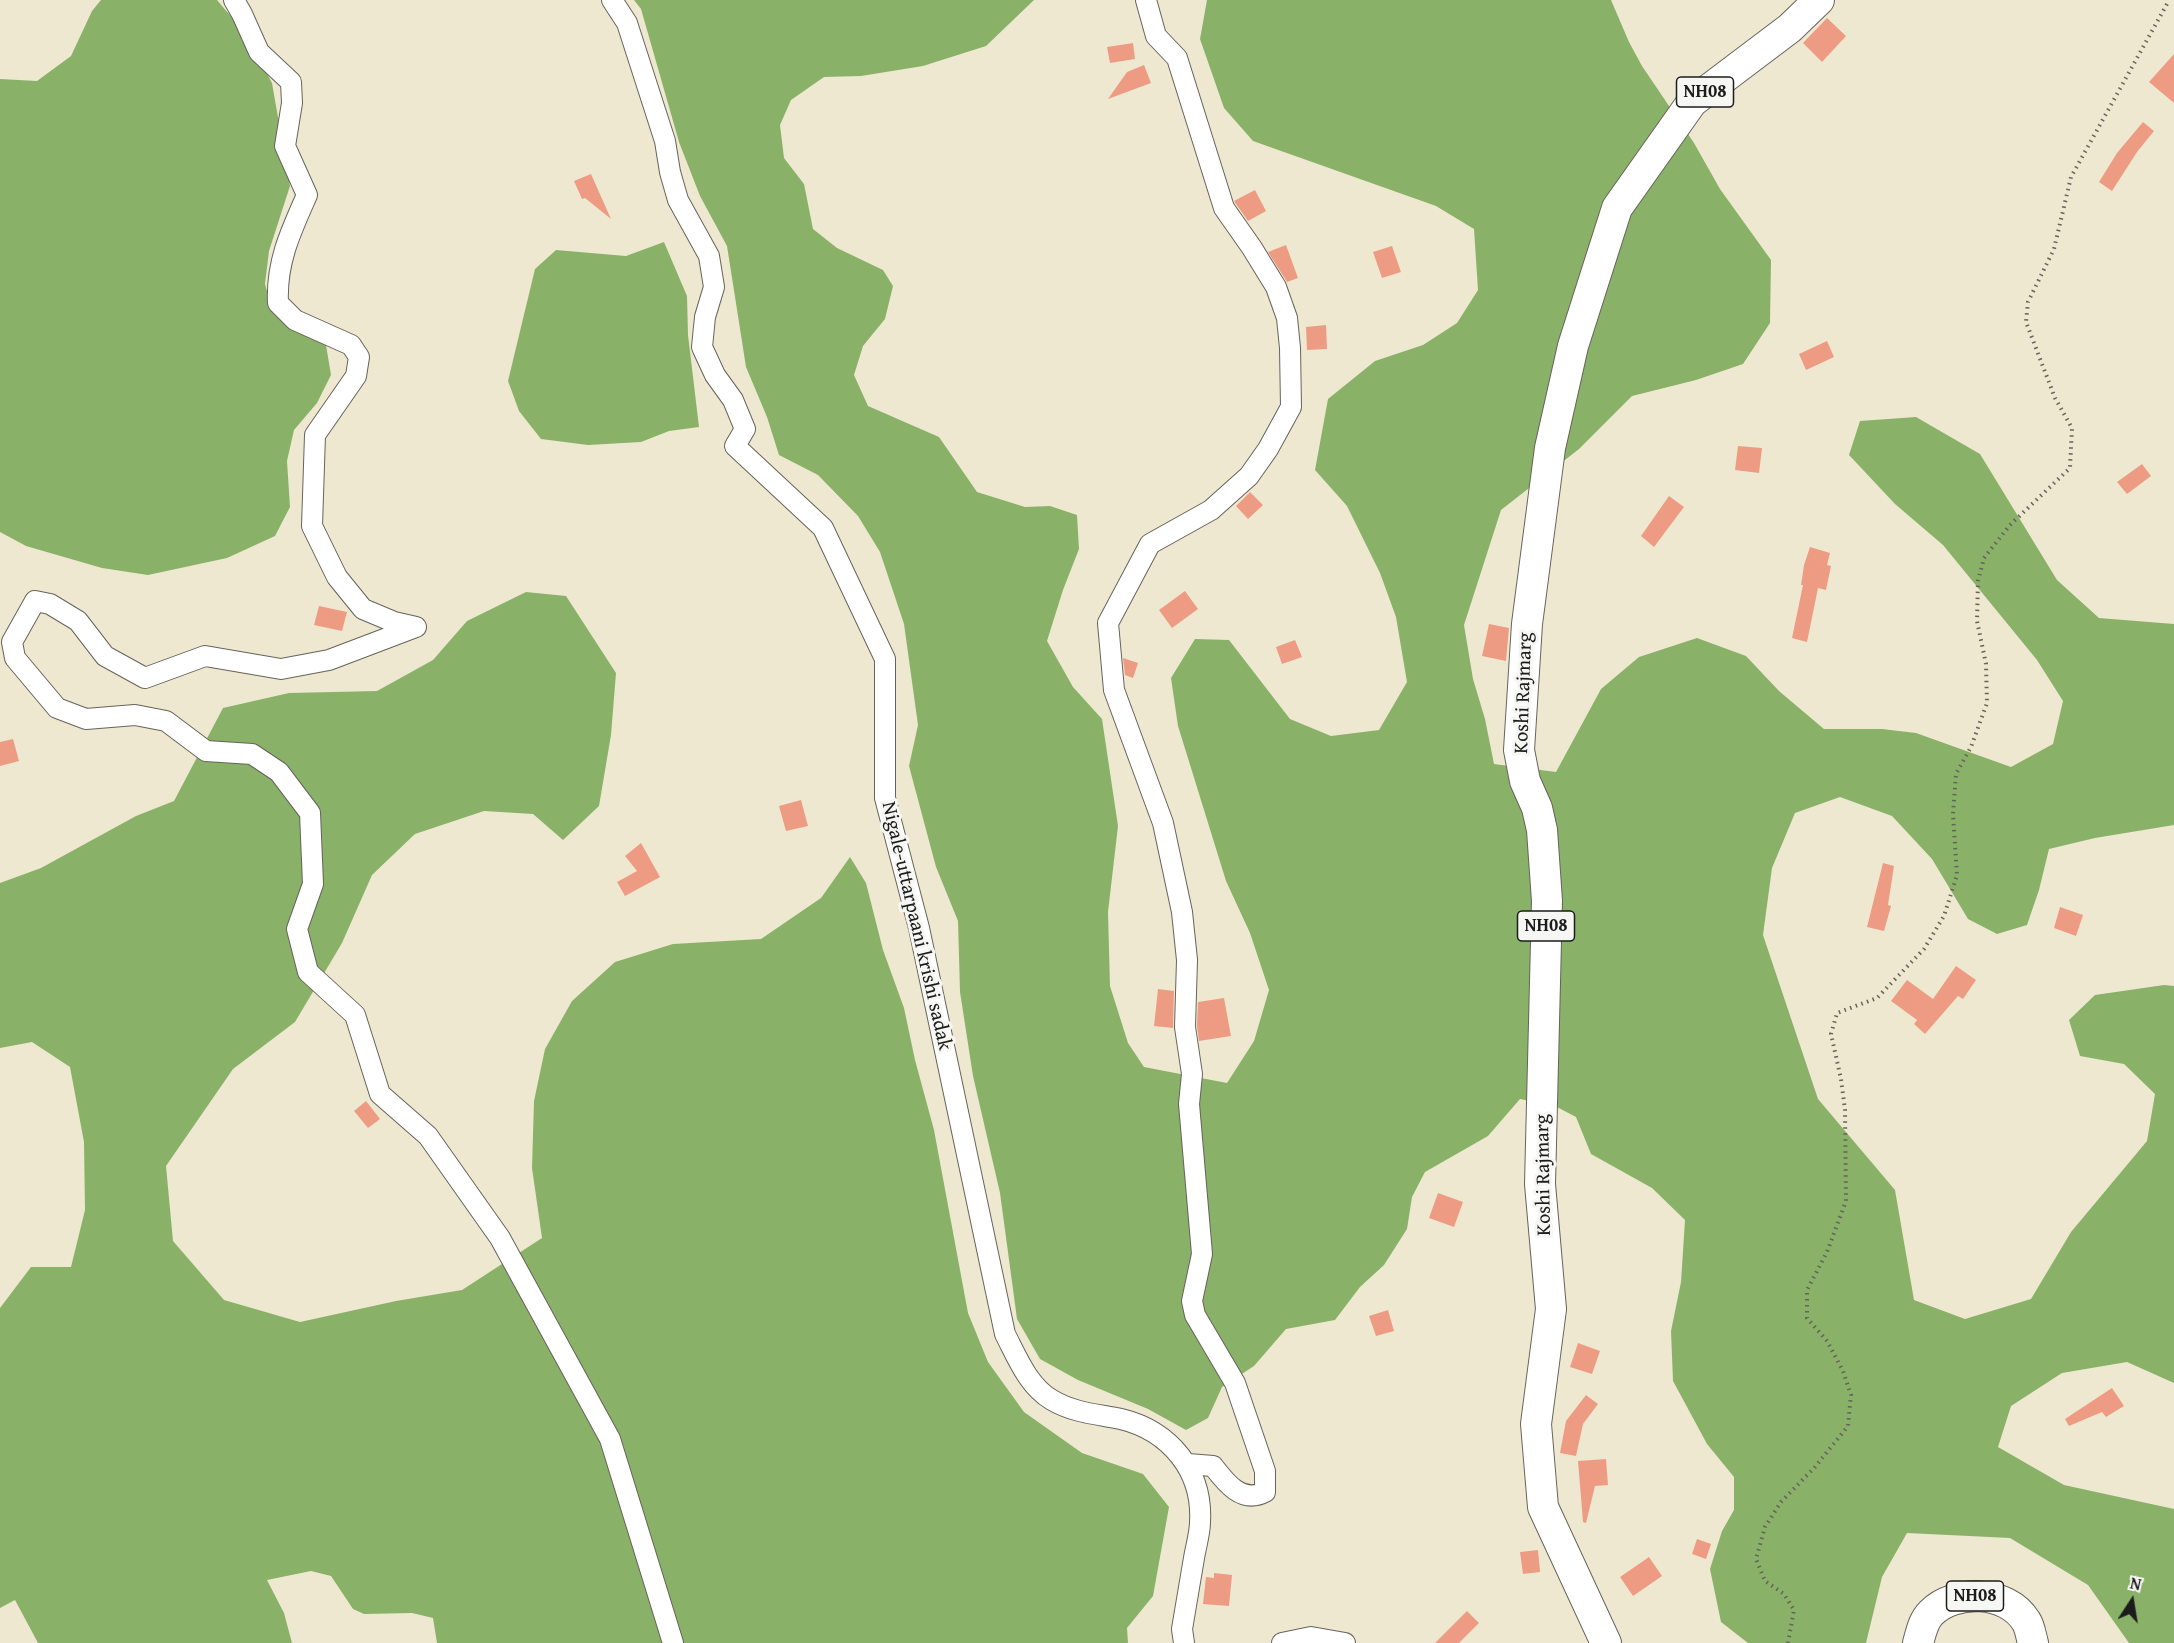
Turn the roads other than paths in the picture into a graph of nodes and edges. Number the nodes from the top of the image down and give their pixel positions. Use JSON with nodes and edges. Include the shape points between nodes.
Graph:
{"nodes":[{"id":1,"x":234,"y":0,"type":"edge"},
{"id":2,"x":612,"y":0,"type":"edge"},
{"id":3,"x":1146,"y":0,"type":"edge"},
{"id":4,"x":1820,"y":0,"type":"edge"},
{"id":5,"x":1188,"y":1464,"type":"junction"},
{"id":6,"x":672,"y":1643,"type":"edge"},
{"id":7,"x":1184,"y":1643,"type":"edge"},
{"id":8,"x":1282,"y":1643,"type":"edge"},
{"id":9,"x":1345,"y":1643,"type":"edge"},
{"id":10,"x":1606,"y":1643,"type":"edge"},
{"id":11,"x":1918,"y":1643,"type":"edge"},
{"id":12,"x":2033,"y":1643,"type":"edge"}],
"edges":[{"from":1,"to":6,"type":"street","via":[[259,52],[291,82],[292,104],[285,146],[307,195],[287,239],[277,281],[278,303],[295,320],[351,345],[359,357],[356,376],[315,435],[312,526],[337,578],[363,609],[416,627],[329,660],[280,669],[205,656],[146,678],[105,656],[78,621],[50,604],[35,601],[12,642],[15,658],[57,708],[86,719],[135,716],[166,721],[206,752],[252,754],[279,772],[310,813],[313,884],[297,929],[308,972],[355,1015],[380,1094],[428,1136],[500,1238],[610,1439]]},
{"from":2,"to":5,"type":"street","name":"Nigale-uttarpaani krishi sadak","via":[[627,23],[666,141],[678,200],[709,256],[714,287],[702,347],[745,429],[735,446],[824,528],[885,659],[885,798],[919,928],[1005,1334],[1028,1378],[1050,1399],[1075,1411],[1124,1420],[1152,1432]]},
{"from":3,"to":5,"type":"street","via":[[1156,36],[1177,58],[1224,208],[1276,287],[1287,318],[1290,348],[1291,407],[1268,449],[1249,476],[1211,510],[1150,544],[1108,623],[1114,690],[1163,823],[1182,912],[1187,960],[1185,1027],[1192,1074],[1189,1104],[1202,1254],[1192,1301],[1195,1315],[1235,1383],[1265,1471],[1265,1492],[1258,1496],[1237,1492],[1213,1466]]},
{"from":4,"to":10,"type":"main road","name":"Koshi Rajmarg","number":"NH08","via":[[1790,28],[1692,102],[1617,208],[1572,346],[1550,448],[1527,624],[1519,750],[1542,830],[1547,901],[1540,1184],[1551,1309],[1536,1424],[1543,1507]]},
{"from":5,"to":7,"type":"street","name":"Nigale-uttarpaani krishi sadak","via":[[1197,1486],[1201,1521],[1182,1629]]},
{"from":8,"to":9,"type":"street","via":[[1311,1637]]},
{"from":11,"to":12,"type":"main road","number":"NH08","via":[[1930,1614],[1943,1604],[1976,1596],[1995,1599],[2018,1612],[2027,1622]]}]}
